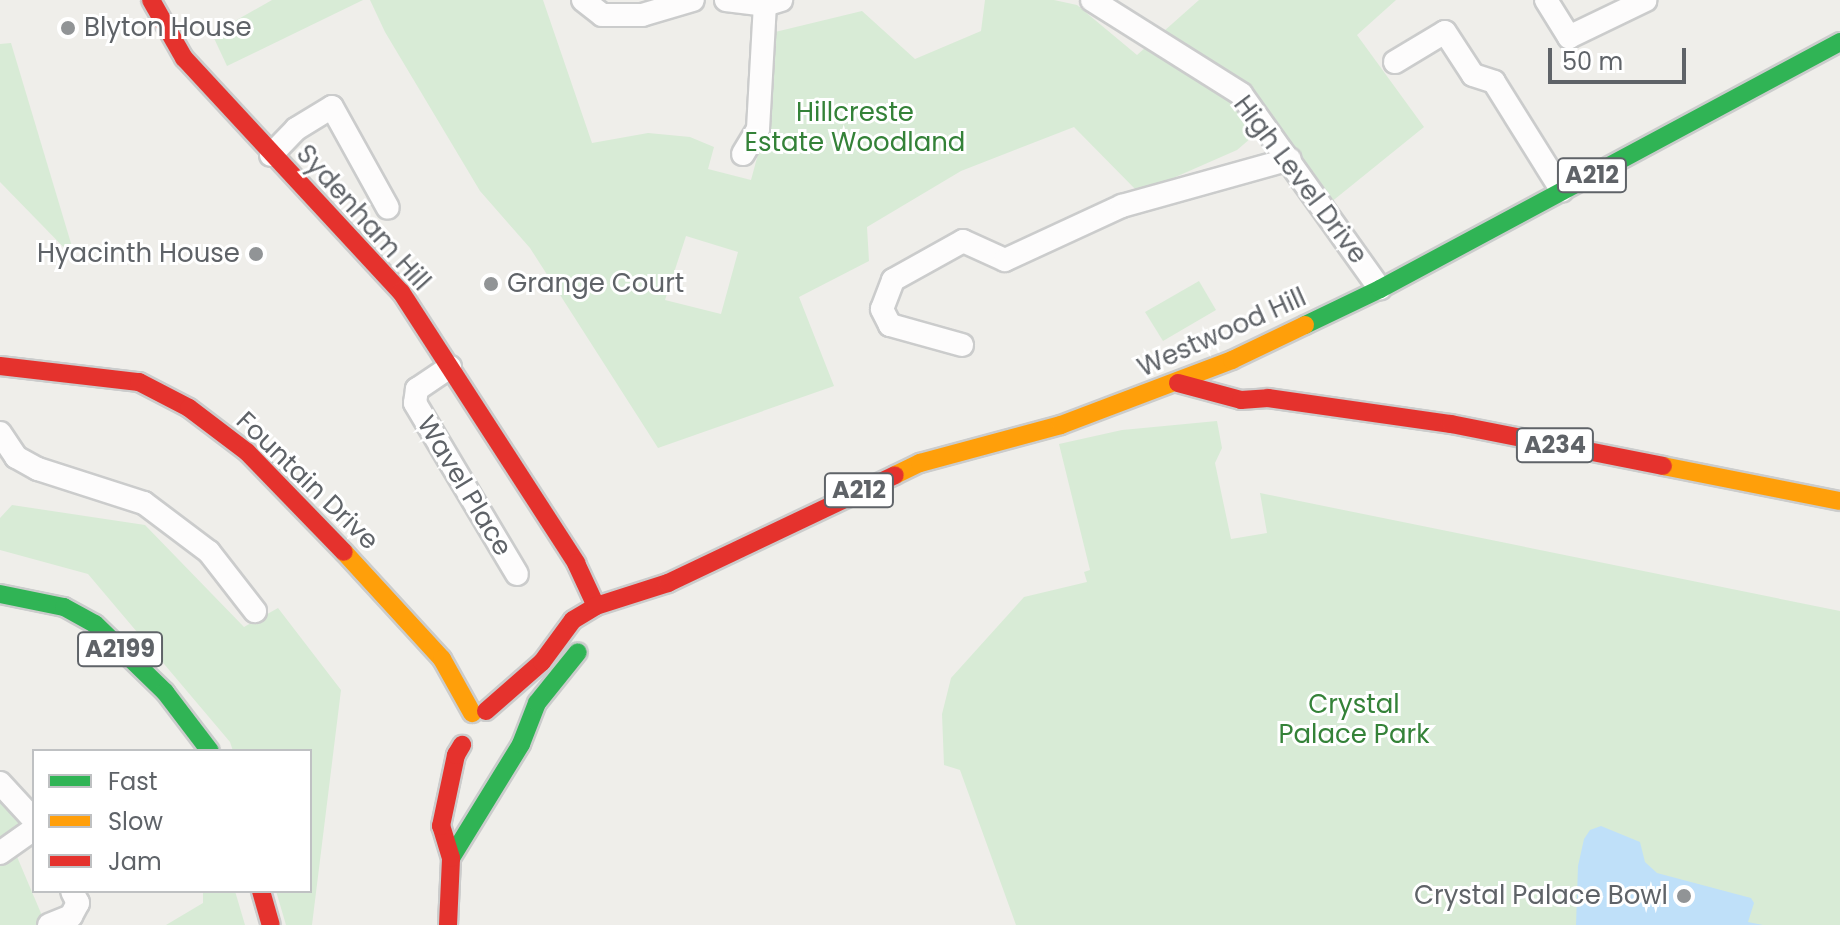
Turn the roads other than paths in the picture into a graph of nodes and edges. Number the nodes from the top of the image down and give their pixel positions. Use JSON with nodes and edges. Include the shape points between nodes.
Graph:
{"nodes":[{"id":1,"x":151,"y":0,"type":"edge"},
{"id":2,"x":583,"y":0,"type":"edge"},
{"id":3,"x":693,"y":0,"type":"edge"},
{"id":4,"x":726,"y":0,"type":"edge"},
{"id":5,"x":1092,"y":0,"type":"edge"},
{"id":6,"x":1546,"y":0,"type":"edge"},
{"id":7,"x":1646,"y":0,"type":"edge"},
{"id":8,"x":773,"y":2,"type":"edge"},
{"id":9,"x":1839,"y":43,"type":"edge"},
{"id":10,"x":1395,"y":62,"type":"dead end"},
{"id":11,"x":743,"y":154,"type":"dead end"},
{"id":12,"x":271,"y":155,"type":"junction"},
{"id":13,"x":1290,"y":159,"type":"junction"},
{"id":14,"x":1562,"y":191,"type":"junction"},
{"id":15,"x":388,"y":208,"type":"dead end"},
{"id":16,"x":1380,"y":289,"type":"junction"},
{"id":17,"x":962,"y":345,"type":"dead end"},
{"id":18,"x":0,"y":366,"type":"edge"},
{"id":19,"x":450,"y":367,"type":"junction"},
{"id":20,"x":1242,"y":371,"type":"junction"},
{"id":21,"x":1178,"y":383,"type":"junction"},
{"id":22,"x":1143,"y":396,"type":"junction"},
{"id":23,"x":1268,"y":398,"type":"junction"},
{"id":24,"x":1241,"y":400,"type":"junction"},
{"id":25,"x":0,"y":433,"type":"edge"},
{"id":26,"x":1840,"y":501,"type":"edge"},
{"id":27,"x":517,"y":574,"type":"dead end"},
{"id":28,"x":0,"y":594,"type":"edge"},
{"id":29,"x":596,"y":606,"type":"junction"},
{"id":30,"x":255,"y":611,"type":"dead end"},
{"id":31,"x":537,"y":703,"type":"junction"},
{"id":32,"x":479,"y":712,"type":"junction"},
{"id":33,"x":503,"y":724,"type":"dead end"},
{"id":34,"x":462,"y":745,"type":"junction"},
{"id":35,"x":208,"y":749,"type":"edge"},
{"id":36,"x":480,"y":756,"type":"dead end"},
{"id":37,"x":0,"y":783,"type":"edge"},
{"id":38,"x":32,"y":818,"type":"edge"},
{"id":39,"x":32,"y":830,"type":"edge"},
{"id":40,"x":465,"y":836,"type":"junction"},
{"id":41,"x":0,"y":853,"type":"edge"},
{"id":42,"x":451,"y":858,"type":"junction"},
{"id":43,"x":73,"y":893,"type":"edge"},
{"id":44,"x":262,"y":893,"type":"edge"},
{"id":45,"x":49,"y":925,"type":"edge"},
{"id":46,"x":271,"y":925,"type":"edge"},
{"id":47,"x":448,"y":925,"type":"edge"}],
"edges":[{"from":1,"to":12,"type":"main road","name":"Sydenham Hill","via":[[184,58]]},
{"from":2,"to":3,"type":"street","via":[[602,15],[642,15]]},
{"from":4,"to":8,"type":"street"},
{"from":5,"to":13,"type":"street","name":"High Level Drive","via":[[1241,94]]},
{"from":6,"to":7,"type":"street","via":[[1569,37]]},
{"from":8,"to":11,"type":"street","via":[[758,129]]},
{"from":9,"to":14,"type":"main road","name":"Westwood Hill","number":"A212"},
{"from":10,"to":14,"type":"street","via":[[1445,32],[1473,75],[1494,82]]},
{"from":12,"to":15,"type":"street","via":[[296,129],[332,107]]},
{"from":12,"to":19,"type":"main road","name":"Sydenham Hill","via":[[401,292]]},
{"from":13,"to":16,"type":"street","name":"High Level Drive"},
{"from":13,"to":17,"type":"street","via":[[1122,206],[1005,260],[963,241],[893,280],[882,309],[890,325]]},
{"from":14,"to":16,"type":"main road","name":"Westwood Hill","number":"A212"},
{"from":16,"to":20,"type":"main road","name":"Westwood Hill","number":"A212"},
{"from":18,"to":32,"type":"main road","name":"Fountain Drive","via":[[139,382],[189,408],[247,452],[308,512],[442,659]]},
{"from":19,"to":27,"type":"street","name":"Wavel Place","via":[[417,389],[415,403]]},
{"from":19,"to":29,"type":"main road","name":"Sydenham Hill","via":[[576,563]]},
{"from":20,"to":21,"type":"main road","name":"Westwood Hill","number":"A212"},
{"from":20,"to":23,"type":"main road"},
{"from":21,"to":22,"type":"main road","name":"Westwood Hill","number":"A212"},
{"from":21,"to":24,"type":"main road","number":"A234"},
{"from":22,"to":24,"type":"main road","number":"A234","via":[[1215,403]]},
{"from":22,"to":29,"type":"main road","name":"Westwood Hill","number":"A212","via":[[1061,425],[920,463],[668,583]]},
{"from":23,"to":24,"type":"main road","number":"A234"},
{"from":23,"to":26,"type":"main road","number":"A234","via":[[1451,424]]},
{"from":25,"to":30,"type":"street","via":[[16,457],[38,469],[144,503],[209,552]]},
{"from":28,"to":35,"type":"main road","number":"A2199","via":[[64,607],[95,624],[165,692]]},
{"from":29,"to":31,"type":"main road","via":[[590,637]]},
{"from":29,"to":32,"type":"main road","name":"Westwood Hill","number":"A212","via":[[573,620],[542,662]]},
{"from":31,"to":40,"type":"main road","via":[[512,759]]},
{"from":31,"to":40,"type":"main road","via":[[505,730],[503,745],[491,755],[467,807]]},
{"from":32,"to":33,"type":"main road"},
{"from":32,"to":34,"type":"main road","via":[[461,726]]},
{"from":34,"to":36,"type":"main road"},
{"from":34,"to":42,"type":"main road","via":[[441,826]]},
{"from":37,"to":38,"type":"street"},
{"from":39,"to":41,"type":"street"},
{"from":40,"to":42,"type":"main road"},
{"from":42,"to":47,"type":"main road"},
{"from":43,"to":45,"type":"street","via":[[78,903],[71,916]]},
{"from":44,"to":46,"type":"main road"}]}
